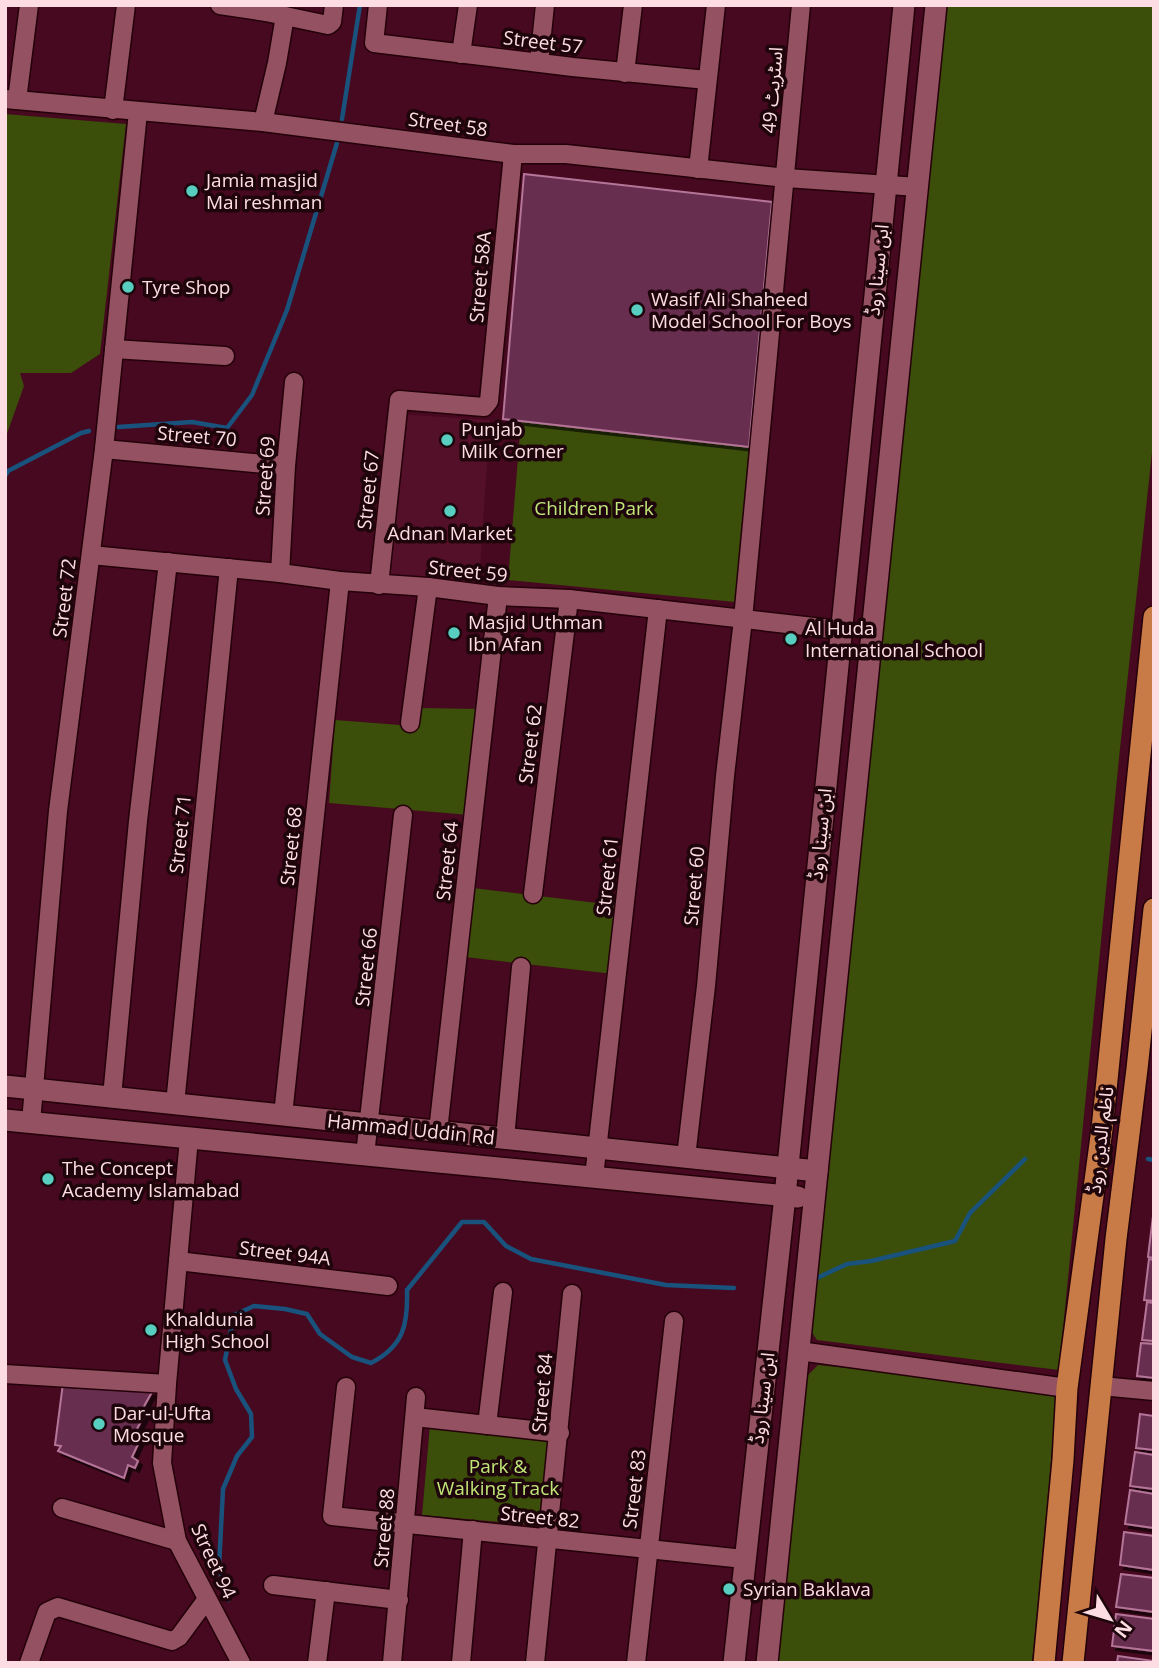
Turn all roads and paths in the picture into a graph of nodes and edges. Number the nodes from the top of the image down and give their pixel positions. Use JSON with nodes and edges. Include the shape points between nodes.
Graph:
{"nodes":[{"id":1,"x":29,"y":5,"type":"edge"},
{"id":2,"x":126,"y":5,"type":"edge"},
{"id":3,"x":220,"y":5,"type":"edge"},
{"id":4,"x":334,"y":5,"type":"edge"},
{"id":5,"x":378,"y":5,"type":"edge"},
{"id":6,"x":468,"y":5,"type":"edge"},
{"id":7,"x":545,"y":5,"type":"edge"},
{"id":8,"x":633,"y":5,"type":"edge"},
{"id":9,"x":716,"y":5,"type":"edge"},
{"id":10,"x":801,"y":5,"type":"edge"},
{"id":11,"x":904,"y":5,"type":"edge"},
{"id":12,"x":936,"y":5,"type":"edge"},
{"id":13,"x":266,"y":8,"type":"edge"},
{"id":14,"x":285,"y":16,"type":"junction"},
{"id":15,"x":461,"y":54,"type":"junction"},
{"id":16,"x":539,"y":62,"type":"junction"},
{"id":17,"x":625,"y":73,"type":"junction"},
{"id":18,"x":707,"y":80,"type":"junction"},
{"id":19,"x":11,"y":100,"type":"edge"},
{"id":20,"x":113,"y":110,"type":"junction"},
{"id":21,"x":138,"y":112,"type":"junction"},
{"id":22,"x":263,"y":122,"type":"junction"},
{"id":23,"x":513,"y":154,"type":"junction"},
{"id":24,"x":698,"y":169,"type":"junction"},
{"id":25,"x":786,"y":178,"type":"junction"},
{"id":26,"x":886,"y":185,"type":"junction"},
{"id":27,"x":918,"y":187,"type":"junction"},
{"id":28,"x":114,"y":349,"type":"junction"},
{"id":29,"x":225,"y":356,"type":"dead end"},
{"id":30,"x":294,"y":382,"type":"dead end"},
{"id":31,"x":399,"y":400,"type":"joint"},
{"id":32,"x":104,"y":449,"type":"junction"},
{"id":33,"x":286,"y":466,"type":"junction"},
{"id":34,"x":91,"y":555,"type":"junction"},
{"id":35,"x":168,"y":562,"type":"junction"},
{"id":36,"x":229,"y":568,"type":"junction"},
{"id":37,"x":281,"y":573,"type":"junction"},
{"id":38,"x":340,"y":581,"type":"junction"},
{"id":39,"x":379,"y":584,"type":"junction"},
{"id":40,"x":428,"y":587,"type":"junction"},
{"id":41,"x":498,"y":596,"type":"junction"},
{"id":42,"x":569,"y":599,"type":"junction"},
{"id":43,"x":658,"y":609,"type":"junction"},
{"id":44,"x":1154,"y":617,"type":"edge"},
{"id":45,"x":743,"y":619,"type":"junction"},
{"id":46,"x":840,"y":630,"type":"junction"},
{"id":47,"x":410,"y":723,"type":"dead end"},
{"id":48,"x":403,"y":815,"type":"dead end"},
{"id":49,"x":533,"y":894,"type":"dead end"},
{"id":50,"x":1154,"y":909,"type":"edge"},
{"id":51,"x":521,"y":967,"type":"dead end"},
{"id":52,"x":1146,"y":1070,"type":"edge"},
{"id":53,"x":5,"y":1086,"type":"edge"},
{"id":54,"x":34,"y":1089,"type":"junction"},
{"id":55,"x":112,"y":1097,"type":"junction"},
{"id":56,"x":175,"y":1104,"type":"junction"},
{"id":57,"x":283,"y":1115,"type":"junction"},
{"id":58,"x":5,"y":1120,"type":"edge"},
{"id":59,"x":31,"y":1122,"type":"junction"},
{"id":60,"x":369,"y":1124,"type":"junction"},
{"id":61,"x":1102,"y":1129,"type":"junction"},
{"id":62,"x":438,"y":1132,"type":"junction"},
{"id":63,"x":1130,"y":1132,"type":"junction"},
{"id":64,"x":189,"y":1138,"type":"junction"},
{"id":65,"x":505,"y":1138,"type":"junction"},
{"id":66,"x":599,"y":1148,"type":"junction"},
{"id":67,"x":365,"y":1155,"type":"junction"},
{"id":68,"x":686,"y":1157,"type":"junction"},
{"id":69,"x":787,"y":1168,"type":"junction"},
{"id":70,"x":817,"y":1171,"type":"junction"},
{"id":71,"x":594,"y":1177,"type":"junction"},
{"id":72,"x":785,"y":1196,"type":"junction"},
{"id":73,"x":814,"y":1199,"type":"junction"},
{"id":74,"x":178,"y":1261,"type":"junction"},
{"id":75,"x":388,"y":1286,"type":"dead end"},
{"id":76,"x":503,"y":1292,"type":"dead end"},
{"id":77,"x":572,"y":1294,"type":"dead end"},
{"id":78,"x":674,"y":1321,"type":"dead end"},
{"id":79,"x":799,"y":1351,"type":"junction"},
{"id":80,"x":5,"y":1374,"type":"edge"},
{"id":81,"x":167,"y":1384,"type":"junction"},
{"id":82,"x":1101,"y":1386,"type":"junction"},
{"id":83,"x":346,"y":1387,"type":"dead end"},
{"id":84,"x":1067,"y":1388,"type":"junction"},
{"id":85,"x":1154,"y":1391,"type":"edge"},
{"id":86,"x":416,"y":1397,"type":"dead end"},
{"id":87,"x":415,"y":1417,"type":"junction"},
{"id":88,"x":487,"y":1425,"type":"junction"},
{"id":89,"x":560,"y":1433,"type":"junction"},
{"id":90,"x":757,"y":1433,"type":"junction"},
{"id":91,"x":790,"y":1438,"type":"junction"},
{"id":92,"x":1063,"y":1460,"type":"junction"},
{"id":93,"x":1093,"y":1462,"type":"junction"},
{"id":94,"x":62,"y":1508,"type":"dead end"},
{"id":95,"x":406,"y":1524,"type":"junction"},
{"id":96,"x":473,"y":1531,"type":"junction"},
{"id":97,"x":548,"y":1539,"type":"junction"},
{"id":98,"x":177,"y":1541,"type":"junction"},
{"id":99,"x":648,"y":1549,"type":"junction"},
{"id":100,"x":744,"y":1559,"type":"junction"},
{"id":101,"x":273,"y":1585,"type":"dead end"},
{"id":102,"x":326,"y":1591,"type":"junction"},
{"id":103,"x":207,"y":1599,"type":"junction"},
{"id":104,"x":399,"y":1600,"type":"junction"},
{"id":105,"x":29,"y":1663,"type":"edge"},
{"id":106,"x":241,"y":1663,"type":"edge"},
{"id":107,"x":317,"y":1663,"type":"edge"},
{"id":108,"x":392,"y":1663,"type":"edge"},
{"id":109,"x":461,"y":1663,"type":"edge"},
{"id":110,"x":535,"y":1663,"type":"edge"},
{"id":111,"x":636,"y":1663,"type":"edge"},
{"id":112,"x":734,"y":1663,"type":"edge"},
{"id":113,"x":767,"y":1663,"type":"edge"},
{"id":114,"x":1044,"y":1663,"type":"edge"},
{"id":115,"x":1073,"y":1663,"type":"edge"}],
"edges":[{"from":1,"to":19,"type":"street"},
{"from":2,"to":20,"type":"street"},
{"from":3,"to":13,"type":"street"},
{"from":4,"to":14,"type":"street","via":[[330,24]]},
{"from":5,"to":15,"type":"street","name":"Street 57","via":[[374,43]]},
{"from":6,"to":15,"type":"street"},
{"from":7,"to":16,"type":"street"},
{"from":8,"to":17,"type":"street"},
{"from":9,"to":18,"type":"street"},
{"from":10,"to":25,"type":"street","name":"اسٹریٹ 49"},
{"from":11,"to":26,"type":"main road","name":"ابن سینا روڈ"},
{"from":12,"to":27,"type":"main road","name":"ابن سینا روڈ"},
{"from":13,"to":14,"type":"street"},
{"from":14,"to":22,"type":"street"},
{"from":15,"to":16,"type":"street","name":"Street 57"},
{"from":16,"to":17,"type":"street","name":"Street 57"},
{"from":17,"to":18,"type":"street","name":"Street 57"},
{"from":18,"to":24,"type":"street"},
{"from":19,"to":20,"type":"street","name":"Street 58"},
{"from":20,"to":21,"type":"street","name":"Street 58"},
{"from":21,"to":22,"type":"street","name":"Street 58"},
{"from":21,"to":28,"type":"street","name":"Street 72"},
{"from":22,"to":23,"type":"street","name":"Street 58"},
{"from":23,"to":24,"type":"street","name":"Street 58","via":[[566,154]]},
{"from":23,"to":31,"type":"street","name":"Street 58A","via":[[488,404]]},
{"from":24,"to":25,"type":"street","name":"Street 58"},
{"from":25,"to":26,"type":"street","name":"Street 58"},
{"from":25,"to":45,"type":"street","name":"اسٹریٹ 49"},
{"from":26,"to":27,"type":"street","name":"Street 58"},
{"from":26,"to":46,"type":"main road","name":"ابن سینا روڈ"},
{"from":27,"to":70,"type":"main road","name":"ابن سینا روڈ"},
{"from":28,"to":29,"type":"street"},
{"from":28,"to":32,"type":"street","name":"Street 72"},
{"from":30,"to":33,"type":"street","name":"Street 69"},
{"from":31,"to":39,"type":"street","name":"Street 67"},
{"from":32,"to":33,"type":"street","name":"Street 70"},
{"from":32,"to":34,"type":"street","name":"Street 72"},
{"from":33,"to":37,"type":"street","name":"Street 69"},
{"from":34,"to":35,"type":"street","name":"Street 59"},
{"from":34,"to":54,"type":"street","name":"Street 72","via":[[58,811]]},
{"from":35,"to":36,"type":"street","name":"Street 59"},
{"from":35,"to":55,"type":"street"},
{"from":36,"to":37,"type":"street","name":"Street 59"},
{"from":36,"to":56,"type":"street","name":"Street 71"},
{"from":37,"to":38,"type":"street","name":"Street 59"},
{"from":38,"to":39,"type":"street","name":"Street 59"},
{"from":38,"to":57,"type":"street","name":"Street 68"},
{"from":39,"to":40,"type":"street","name":"Street 59"},
{"from":40,"to":41,"type":"street","name":"Street 59"},
{"from":40,"to":47,"type":"street"},
{"from":41,"to":42,"type":"street","name":"Street 59"},
{"from":41,"to":62,"type":"street","name":"Street 64"},
{"from":42,"to":43,"type":"street","name":"Street 59"},
{"from":42,"to":49,"type":"street","name":"Street 62"},
{"from":43,"to":45,"type":"street","name":"Street 59"},
{"from":43,"to":66,"type":"street","name":"Street 61"},
{"from":44,"to":61,"type":"main road","name":"ناظم الدین روڈ"},
{"from":45,"to":46,"type":"street","name":"Street 59"},
{"from":45,"to":68,"type":"street","name":"Street 60"},
{"from":46,"to":69,"type":"main road","name":"ابن سینا روڈ"},
{"from":48,"to":60,"type":"street","name":"Street 66"},
{"from":50,"to":52,"type":"main road","name":"ناظم الدین روڈ"},
{"from":51,"to":65,"type":"street"},
{"from":52,"to":63,"type":"main road","name":"ناظم الدین روڈ"},
{"from":53,"to":54,"type":"main road","name":"Hammad Uddin Rd"},
{"from":54,"to":55,"type":"main road","name":"Hammad Uddin Rd"},
{"from":54,"to":59,"type":"street","name":"Street 72"},
{"from":55,"to":56,"type":"main road","name":"Hammad Uddin Rd"},
{"from":56,"to":57,"type":"main road","name":"Hammad Uddin Rd"},
{"from":57,"to":60,"type":"main road","name":"Hammad Uddin Rd"},
{"from":58,"to":59,"type":"main road","name":"Hammad Uddin Rd"},
{"from":59,"to":64,"type":"main road","name":"Hammad Uddin Rd"},
{"from":60,"to":62,"type":"main road","name":"Hammad Uddin Rd"},
{"from":60,"to":67,"type":"street","name":"Street 66"},
{"from":61,"to":63,"type":"main road"},
{"from":61,"to":84,"type":"main road","name":"ناظم الدین روڈ"},
{"from":62,"to":65,"type":"main road","name":"Hammad Uddin Rd"},
{"from":63,"to":82,"type":"main road","name":"ناظم الدین روڈ"},
{"from":64,"to":67,"type":"main road","name":"Hammad Uddin Rd"},
{"from":64,"to":74,"type":"street","name":"Street 94"},
{"from":65,"to":66,"type":"main road","name":"Hammad Uddin Rd"},
{"from":66,"to":68,"type":"main road","name":"Hammad Uddin Rd"},
{"from":66,"to":71,"type":"street","name":"Street 61"},
{"from":67,"to":71,"type":"main road","name":"Hammad Uddin Rd"},
{"from":68,"to":69,"type":"main road","name":"Hammad Uddin Rd"},
{"from":69,"to":70,"type":"main road","name":"Hammad Uddin Rd"},
{"from":69,"to":72,"type":"main road","name":"ابن سینا روڈ"},
{"from":70,"to":73,"type":"main road","name":"ابن سینا روڈ"},
{"from":71,"to":72,"type":"main road","name":"Hammad Uddin Rd"},
{"from":72,"to":73,"type":"main road","name":"Hammad Uddin Rd"},
{"from":72,"to":90,"type":"main road","name":"ابن سینا روڈ"},
{"from":73,"to":79,"type":"main road","name":"ابن سینا روڈ"},
{"from":74,"to":75,"type":"street","name":"Street 94A"},
{"from":74,"to":81,"type":"street","name":"Street 94"},
{"from":76,"to":88,"type":"street"},
{"from":77,"to":89,"type":"street","name":"Street 84"},
{"from":78,"to":99,"type":"street","name":"Street 83"},
{"from":79,"to":84,"type":"street"},
{"from":79,"to":91,"type":"main road","name":"ابن سینا روڈ"},
{"from":80,"to":81,"type":"street"},
{"from":81,"to":98,"type":"street","name":"Street 94","via":[[162,1463]]},
{"from":82,"to":85,"type":"street"},
{"from":82,"to":93,"type":"main road","name":"ناظم الدین روڈ"},
{"from":83,"to":95,"type":"street","name":"Street 82","via":[[332,1516]]},
{"from":84,"to":92,"type":"main road","name":"ناظم الدین روڈ"},
{"from":86,"to":87,"type":"street","name":"Street 88"},
{"from":87,"to":88,"type":"street"},
{"from":87,"to":95,"type":"street","name":"Street 88"},
{"from":88,"to":89,"type":"street"},
{"from":89,"to":97,"type":"street","name":"Street 84"},
{"from":90,"to":91,"type":"main road"},
{"from":90,"to":100,"type":"main road","name":"ابن سینا روڈ"},
{"from":91,"to":113,"type":"main road","name":"ابن سینا روڈ"},
{"from":92,"to":93,"type":"main road"},
{"from":92,"to":114,"type":"main road","name":"ناظم الدین روڈ"},
{"from":93,"to":115,"type":"main road","name":"ناظم الدین روڈ"},
{"from":94,"to":98,"type":"street"},
{"from":95,"to":96,"type":"street","name":"Street 82"},
{"from":95,"to":104,"type":"street","name":"Street 88"},
{"from":96,"to":97,"type":"street","name":"Street 82"},
{"from":96,"to":109,"type":"street"},
{"from":97,"to":99,"type":"street","name":"Street 82"},
{"from":97,"to":110,"type":"street","name":"Street 84"},
{"from":98,"to":103,"type":"street","name":"Street 94"},
{"from":99,"to":100,"type":"street","name":"Street 82"},
{"from":99,"to":111,"type":"street","name":"Street 83"},
{"from":100,"to":112,"type":"main road","name":"ابن سینا روڈ"},
{"from":101,"to":102,"type":"street"},
{"from":102,"to":104,"type":"street"},
{"from":102,"to":107,"type":"street"},
{"from":103,"to":105,"type":"street","via":[[172,1641],[53,1608],[47,1612]]},
{"from":103,"to":106,"type":"street","name":"Street 94"},
{"from":104,"to":108,"type":"street","name":"Street 88"}]}
